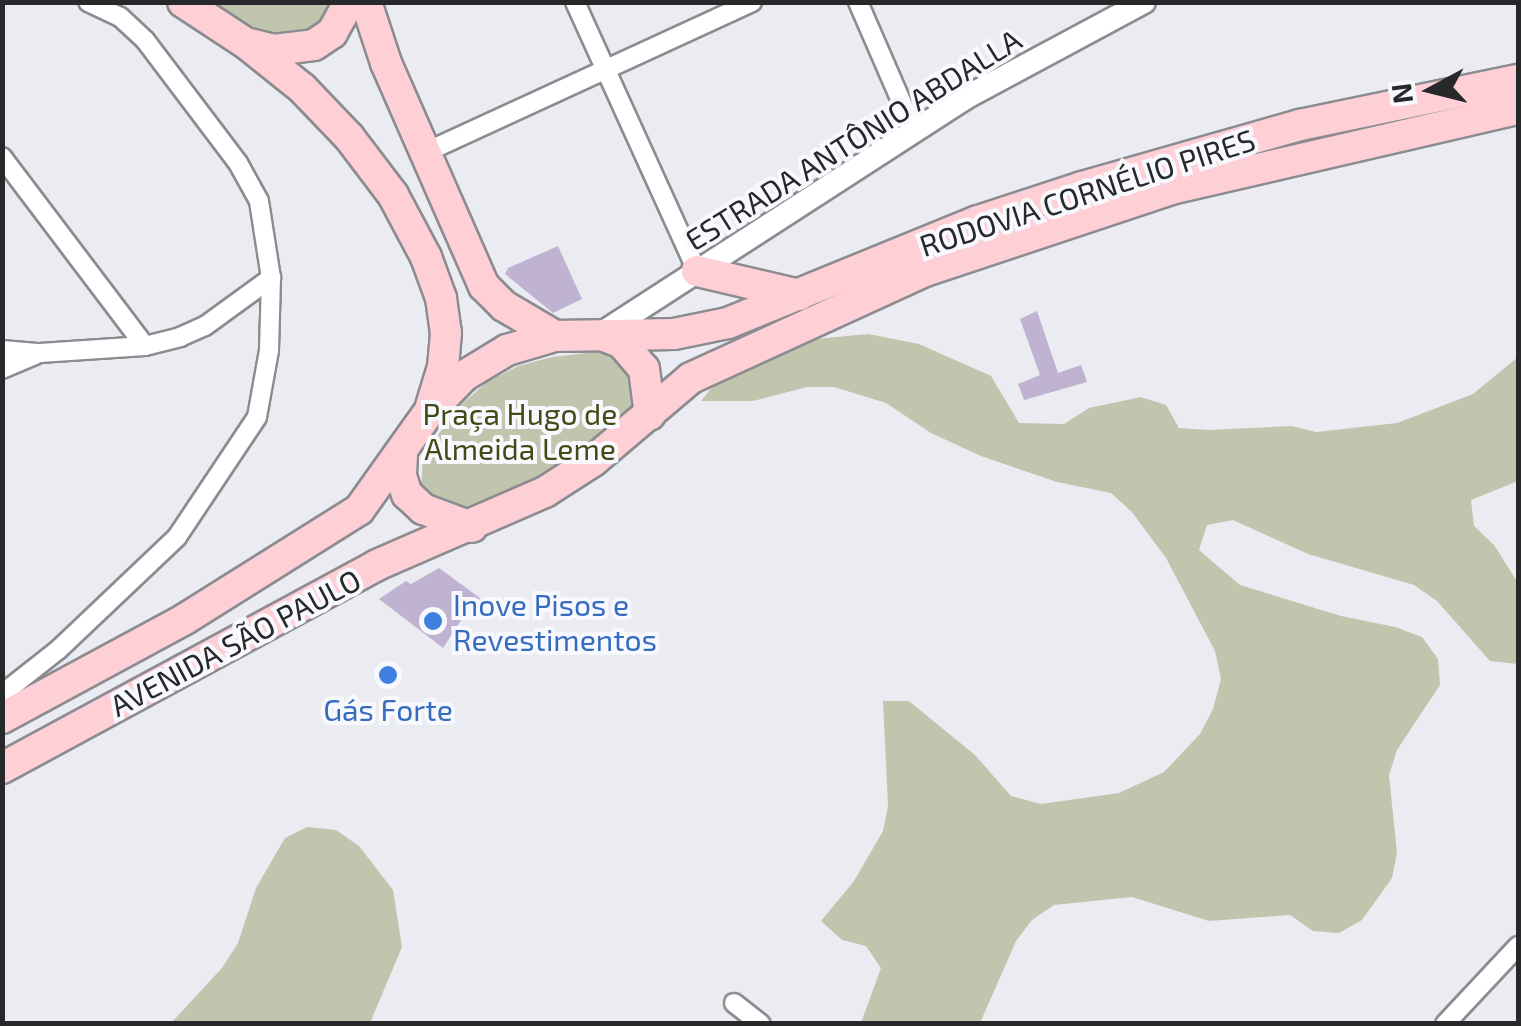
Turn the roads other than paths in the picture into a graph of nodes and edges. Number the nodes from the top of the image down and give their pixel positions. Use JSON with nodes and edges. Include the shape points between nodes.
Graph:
{"nodes":[{"id":1,"x":88,"y":2,"type":"edge"},
{"id":2,"x":183,"y":2,"type":"edge"},
{"id":3,"x":349,"y":2,"type":"edge"},
{"id":4,"x":366,"y":2,"type":"edge"},
{"id":5,"x":576,"y":2,"type":"edge"},
{"id":6,"x":752,"y":2,"type":"edge"},
{"id":7,"x":858,"y":2,"type":"edge"},
{"id":8,"x":1144,"y":2,"type":"edge"},
{"id":9,"x":246,"y":44,"type":"junction"},
{"id":10,"x":606,"y":70,"type":"junction"},
{"id":11,"x":1518,"y":80,"type":"edge"},
{"id":12,"x":1518,"y":109,"type":"edge"},
{"id":13,"x":914,"y":132,"type":"junction"},
{"id":14,"x":424,"y":153,"type":"junction"},
{"id":15,"x":2,"y":158,"type":"edge"},
{"id":16,"x":697,"y":271,"type":"junction"},
{"id":17,"x":271,"y":278,"type":"junction"},
{"id":18,"x":799,"y":295,"type":"junction"},
{"id":19,"x":555,"y":336,"type":"junction"},
{"id":20,"x":602,"y":336,"type":"junction"},
{"id":21,"x":145,"y":346,"type":"junction"},
{"id":22,"x":2,"y":350,"type":"edge"},
{"id":23,"x":40,"y":353,"type":"junction"},
{"id":24,"x":2,"y":369,"type":"edge"},
{"id":25,"x":429,"y":412,"type":"junction"},
{"id":26,"x":650,"y":415,"type":"junction"},
{"id":27,"x":402,"y":455,"type":"junction"},
{"id":28,"x":472,"y":527,"type":"junction"},
{"id":29,"x":2,"y":694,"type":"edge"},
{"id":30,"x":2,"y":718,"type":"edge"},
{"id":31,"x":2,"y":768,"type":"edge"},
{"id":32,"x":1518,"y":946,"type":"edge"},
{"id":33,"x":734,"y":1004,"type":"dead end"},
{"id":34,"x":762,"y":1024,"type":"edge"},
{"id":35,"x":1445,"y":1024,"type":"edge"}],
"edges":[{"from":1,"to":17,"type":"street","via":[[120,17],[145,40],[238,163],[259,201]]},
{"from":2,"to":9,"type":"main road"},
{"from":3,"to":9,"type":"main road","via":[[332,33],[314,45],[274,50]]},
{"from":4,"to":14,"type":"main road"},
{"from":5,"to":10,"type":"street"},
{"from":6,"to":10,"type":"street"},
{"from":7,"to":13,"type":"street"},
{"from":8,"to":13,"type":"street","name":"ESTRADA ANTÔNIO ABDALLA"},
{"from":9,"to":25,"type":"main road","via":[[302,88],[349,138],[393,196],[426,257],[446,333]]},
{"from":10,"to":14,"type":"street"},
{"from":10,"to":16,"type":"street"},
{"from":11,"to":18,"type":"main road","name":"RODOVIA CORNÉLIO PIRES","via":[[1300,126],[1082,187]]},
{"from":12,"to":26,"type":"main road","name":"RODOVIA CORNÉLIO PIRES","via":[[1171,189],[1035,230],[925,270],[691,378]]},
{"from":13,"to":16,"type":"street","name":"ESTRADA ANTÔNIO ABDALLA"},
{"from":14,"to":19,"type":"main road","via":[[484,286],[515,314]]},
{"from":15,"to":21,"type":"street"},
{"from":16,"to":18,"type":"main road"},
{"from":16,"to":20,"type":"street","name":"ESTRADA ANTÔNIO ABDALLA"},
{"from":17,"to":21,"type":"street","via":[[205,326]]},
{"from":17,"to":29,"type":"street","via":[[270,350],[257,417],[230,460],[177,537]]},
{"from":18,"to":20,"type":"main road","name":"RODOVIA CORNÉLIO PIRES","via":[[728,323],[674,334]]},
{"from":19,"to":20,"type":"main road","name":"RODOVIA CORNÉLIO PIRES"},
{"from":19,"to":25,"type":"main road","via":[[507,350],[464,376]]},
{"from":20,"to":26,"type":"main road","via":[[622,343],[644,369]]},
{"from":21,"to":23,"type":"street"},
{"from":22,"to":23,"type":"street"},
{"from":23,"to":24,"type":"street"},
{"from":25,"to":27,"type":"main road","name":"AVENIDA SÃO PAULO"},
{"from":26,"to":28,"type":"main road","name":"RODOVIA CORNÉLIO PIRES","via":[[545,492]]},
{"from":27,"to":28,"type":"main road","via":[[407,494],[423,509]]},
{"from":27,"to":30,"type":"main road","name":"AVENIDA SÃO PAULO","via":[[359,510],[184,619]]},
{"from":28,"to":31,"type":"main road","name":"AVENIDA SÃO PAULO","via":[[377,566]]},
{"from":32,"to":35,"type":"street"},
{"from":33,"to":34,"type":"street"}]}
